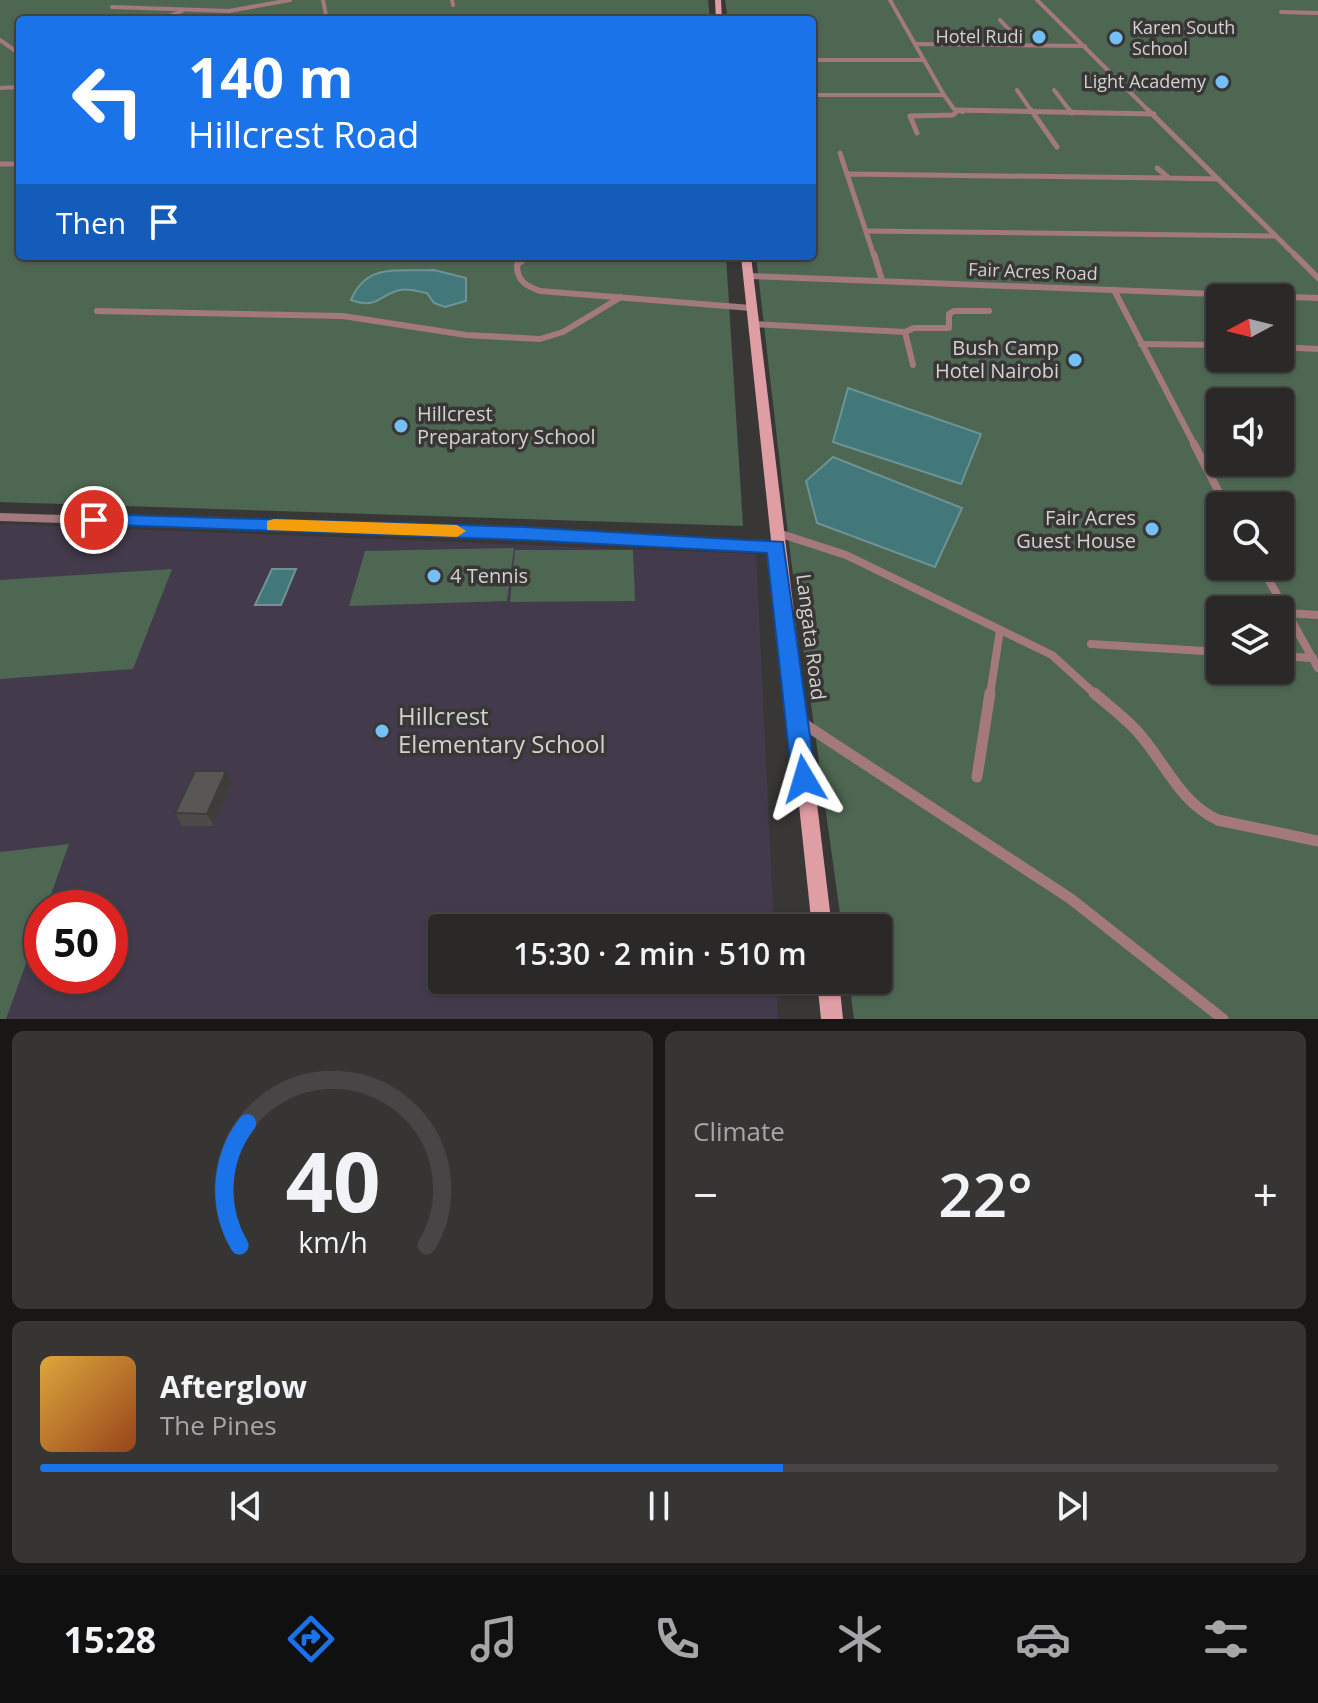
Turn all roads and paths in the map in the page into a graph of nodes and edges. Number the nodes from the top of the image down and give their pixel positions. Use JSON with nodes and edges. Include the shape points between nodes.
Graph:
{"nodes":[{"id":1,"x":119,"y":0,"type":"edge"},
{"id":2,"x":290,"y":0,"type":"edge"},
{"id":3,"x":890,"y":0,"type":"edge"},
{"id":4,"x":1037,"y":0,"type":"edge"},
{"id":5,"x":182,"y":11,"type":"junction"},
{"id":6,"x":1281,"y":12,"type":"dead end"},
{"id":7,"x":1318,"y":13,"type":"edge"},
{"id":8,"x":169,"y":16,"type":"edge"},
{"id":9,"x":1000,"y":20,"type":"dead end"},
{"id":10,"x":915,"y":44,"type":"junction"},
{"id":11,"x":1023,"y":45,"type":"junction"},
{"id":12,"x":1085,"y":46,"type":"junction"},
{"id":13,"x":816,"y":60,"type":"edge"},
{"id":14,"x":924,"y":60,"type":"junction"},
{"id":15,"x":1017,"y":90,"type":"dead end"},
{"id":16,"x":1054,"y":90,"type":"dead end"},
{"id":17,"x":816,"y":95,"type":"edge"},
{"id":18,"x":944,"y":95,"type":"junction"},
{"id":19,"x":957,"y":111,"type":"junction"},
{"id":20,"x":1032,"y":113,"type":"junction"},
{"id":21,"x":1072,"y":113,"type":"junction"},
{"id":22,"x":1154,"y":114,"type":"junction"},
{"id":23,"x":917,"y":133,"type":"dead end"},
{"id":24,"x":1057,"y":147,"type":"dead end"},
{"id":25,"x":840,"y":153,"type":"dead end"},
{"id":26,"x":1157,"y":168,"type":"dead end"},
{"id":27,"x":847,"y":174,"type":"junction"},
{"id":28,"x":1166,"y":178,"type":"junction"},
{"id":29,"x":1217,"y":179,"type":"junction"},
{"id":30,"x":866,"y":231,"type":"junction"},
{"id":31,"x":1276,"y":236,"type":"junction"},
{"id":32,"x":524,"y":260,"type":"edge"},
{"id":33,"x":746,"y":260,"type":"edge"},
{"id":34,"x":748,"y":276,"type":"junction"},
{"id":35,"x":1318,"y":278,"type":"edge"},
{"id":36,"x":882,"y":280,"type":"junction"},
{"id":37,"x":1114,"y":290,"type":"junction"},
{"id":38,"x":621,"y":297,"type":"junction"},
{"id":39,"x":1318,"y":298,"type":"edge"},
{"id":40,"x":97,"y":311,"type":"dead end"},
{"id":41,"x":989,"y":311,"type":"dead end"},
{"id":42,"x":751,"y":316,"type":"junction"},
{"id":43,"x":905,"y":332,"type":"junction"},
{"id":44,"x":1141,"y":344,"type":"junction"},
{"id":45,"x":1206,"y":345,"type":"edge"},
{"id":46,"x":1294,"y":348,"type":"edge"},
{"id":47,"x":1318,"y":349,"type":"edge"},
{"id":48,"x":913,"y":365,"type":"dead end"},
{"id":49,"x":1219,"y":492,"type":"edge"},
{"id":50,"x":0,"y":517,"type":"edge"},
{"id":51,"x":775,"y":539,"type":"junction"},
{"id":52,"x":1294,"y":614,"type":"edge"},
{"id":53,"x":1318,"y":615,"type":"edge"},
{"id":54,"x":1294,"y":627,"type":"edge"},
{"id":55,"x":1000,"y":630,"type":"junction"},
{"id":56,"x":1091,"y":644,"type":"dead end"},
{"id":57,"x":1206,"y":651,"type":"edge"},
{"id":58,"x":1294,"y":659,"type":"edge"},
{"id":59,"x":1315,"y":663,"type":"edge"},
{"id":60,"x":797,"y":719,"type":"junction"},
{"id":61,"x":977,"y":777,"type":"dead end"},
{"id":62,"x":1318,"y":841,"type":"edge"},
{"id":63,"x":820,"y":914,"type":"edge"},
{"id":64,"x":829,"y":994,"type":"edge"},
{"id":65,"x":832,"y":1019,"type":"edge"},
{"id":66,"x":1223,"y":1019,"type":"edge"}],
"edges":[{"from":1,"to":5,"type":"street","via":[[112,7]]},
{"from":2,"to":5,"type":"street","via":[[237,11]]},
{"from":3,"to":10,"type":"street"},
{"from":4,"to":12,"type":"street"},
{"from":5,"to":8,"type":"street"},
{"from":6,"to":7,"type":"street"},
{"from":9,"to":11,"type":"street"},
{"from":10,"to":11,"type":"street"},
{"from":10,"to":14,"type":"street"},
{"from":11,"to":12,"type":"street"},
{"from":12,"to":22,"type":"street"},
{"from":13,"to":14,"type":"street"},
{"from":14,"to":18,"type":"street"},
{"from":15,"to":20,"type":"street"},
{"from":16,"to":21,"type":"street"},
{"from":17,"to":18,"type":"street"},
{"from":18,"to":19,"type":"street"},
{"from":19,"to":20,"type":"street"},
{"from":19,"to":23,"type":"street","via":[[911,115]]},
{"from":20,"to":21,"type":"street"},
{"from":20,"to":24,"type":"street"},
{"from":21,"to":22,"type":"street"},
{"from":22,"to":29,"type":"street"},
{"from":25,"to":27,"type":"street"},
{"from":26,"to":28,"type":"street"},
{"from":27,"to":28,"type":"street"},
{"from":27,"to":30,"type":"street"},
{"from":28,"to":29,"type":"street"},
{"from":29,"to":31,"type":"street"},
{"from":30,"to":31,"type":"street"},
{"from":30,"to":36,"type":"street"},
{"from":31,"to":35,"type":"street"},
{"from":32,"to":38,"type":"street","via":[[516,269],[526,286]]},
{"from":33,"to":34,"type":"main road","name":"Langata Road"},
{"from":34,"to":36,"type":"street","name":"Fair Acres Road"},
{"from":34,"to":42,"type":"main road","name":"Langata Road"},
{"from":36,"to":37,"type":"street","name":"Fair Acres Road"},
{"from":37,"to":39,"type":"street","name":"Fair Acres Road"},
{"from":37,"to":44,"type":"street"},
{"from":38,"to":40,"type":"street","via":[[563,332],[540,339],[466,335],[343,316]]},
{"from":38,"to":42,"type":"street"},
{"from":41,"to":43,"type":"street","via":[[954,311],[949,328]]},
{"from":42,"to":43,"type":"street"},
{"from":42,"to":51,"type":"main road","name":"Langata Road"},
{"from":43,"to":48,"type":"street"},
{"from":44,"to":45,"type":"street"},
{"from":44,"to":49,"type":"street"},
{"from":46,"to":47,"type":"street"},
{"from":50,"to":51,"type":"street"},
{"from":51,"to":55,"type":"street","via":[[846,555]]},
{"from":51,"to":60,"type":"main road","name":"Langata Road"},
{"from":52,"to":53,"type":"street"},
{"from":54,"to":59,"type":"street"},
{"from":55,"to":61,"type":"street"},
{"from":55,"to":62,"type":"street","via":[[1071,670],[1137,731],[1203,813]]},
{"from":56,"to":57,"type":"street"},
{"from":58,"to":59,"type":"street"},
{"from":60,"to":63,"type":"main road","name":"Langata Road"},
{"from":60,"to":66,"type":"street","via":[[972,830],[1153,958]]},
{"from":64,"to":65,"type":"main road"}]}
